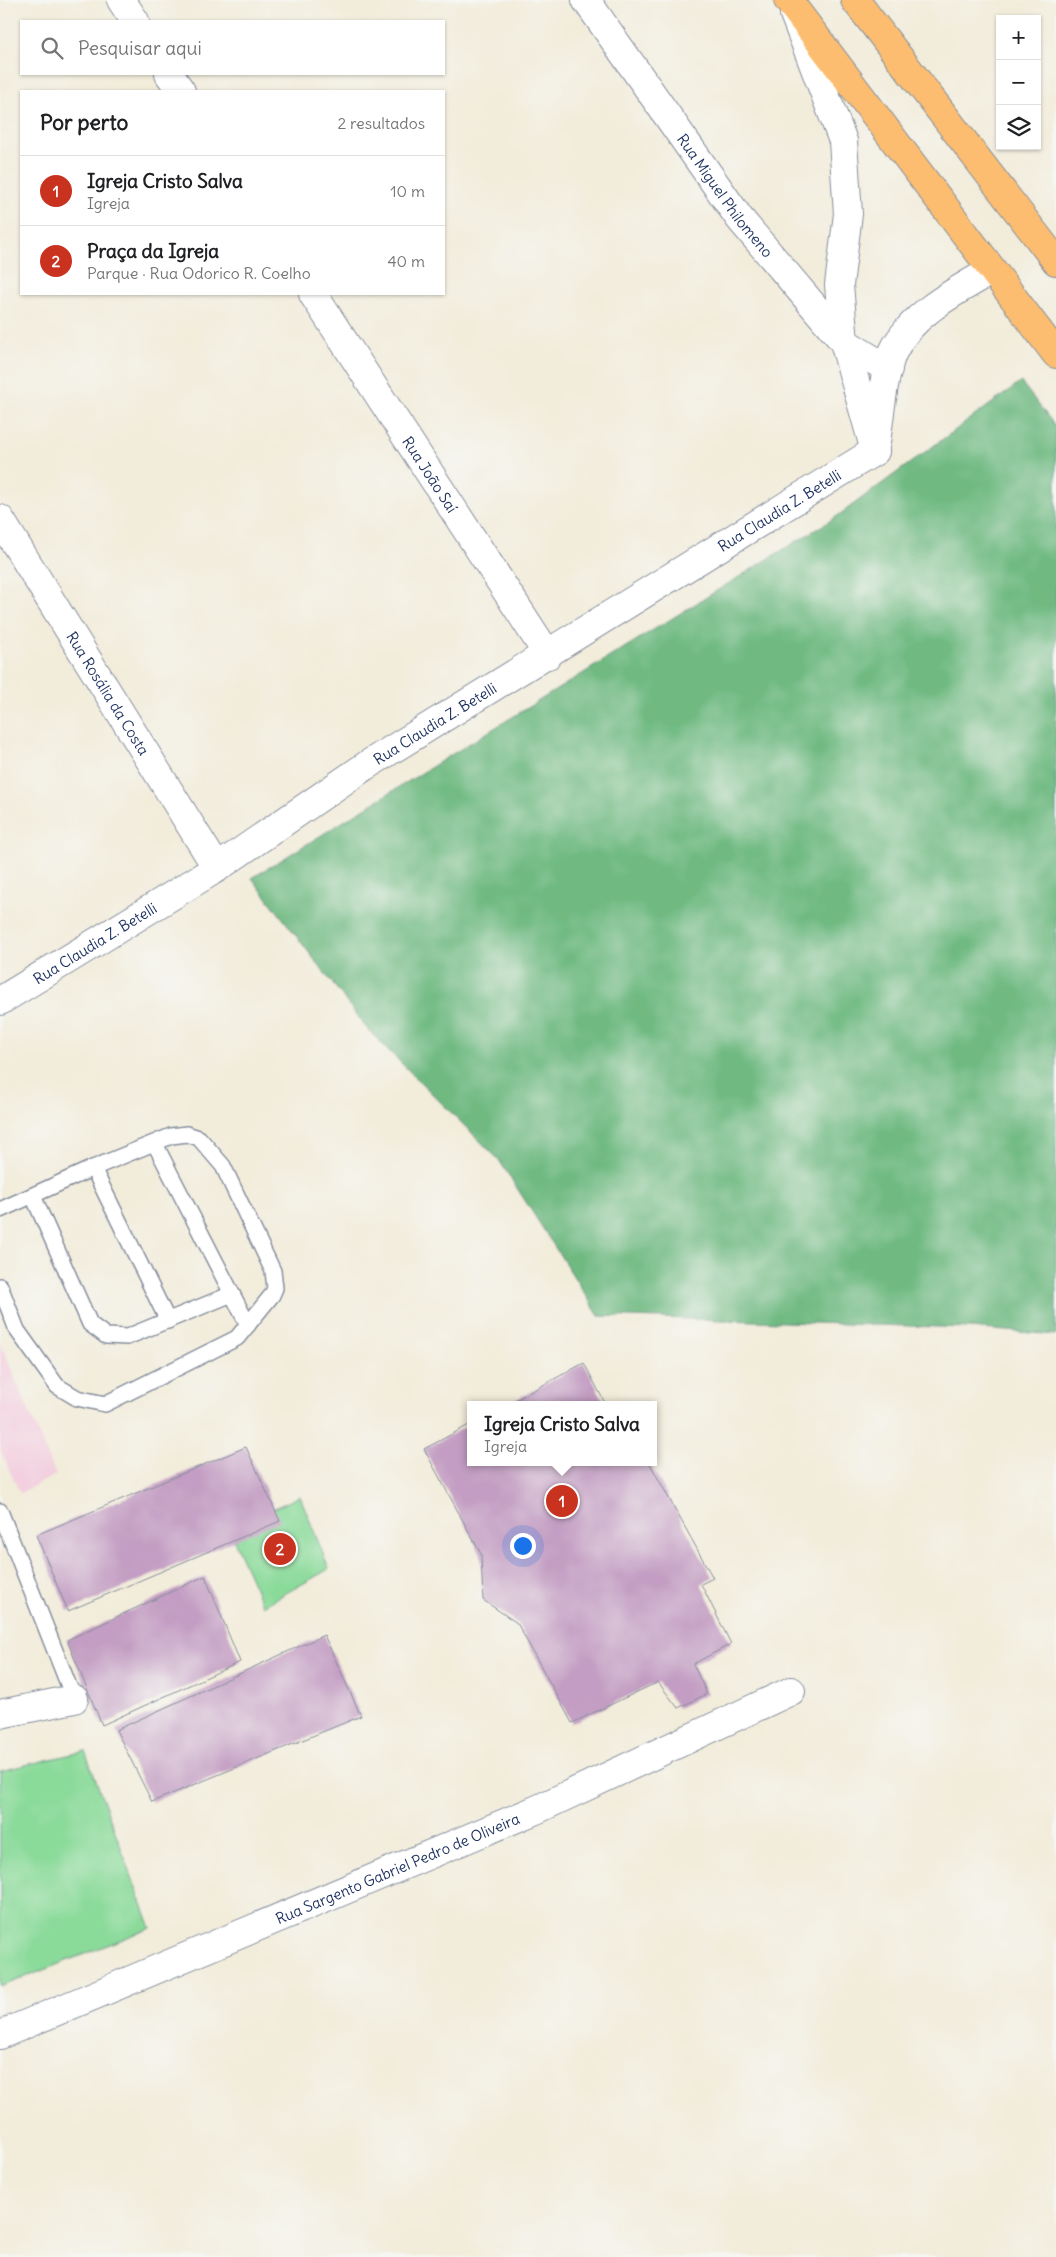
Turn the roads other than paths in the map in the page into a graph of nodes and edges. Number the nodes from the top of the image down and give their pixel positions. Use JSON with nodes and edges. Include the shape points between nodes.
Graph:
{"nodes":[{"id":1,"x":121,"y":0,"type":"edge"},
{"id":2,"x":586,"y":0,"type":"edge"},
{"id":3,"x":855,"y":0,"type":"edge"},
{"id":4,"x":789,"y":2,"type":"edge"},
{"id":5,"x":134,"y":20,"type":"edge"},
{"id":6,"x":170,"y":75,"type":"edge"},
{"id":7,"x":180,"y":90,"type":"edge"},
{"id":8,"x":1056,"y":261,"type":"edge"},
{"id":9,"x":991,"y":270,"type":"junction"},
{"id":10,"x":314,"y":295,"type":"edge"},
{"id":11,"x":844,"y":342,"type":"junction"},
{"id":12,"x":1056,"y":354,"type":"edge"},
{"id":13,"x":888,"y":369,"type":"junction"},
{"id":14,"x":875,"y":451,"type":"junction"},
{"id":15,"x":0,"y":519,"type":"edge"},
{"id":16,"x":548,"y":654,"type":"junction"},
{"id":17,"x":217,"y":868,"type":"junction"},
{"id":18,"x":0,"y":1001,"type":"edge"},
{"id":19,"x":155,"y":1144,"type":"junction"},
{"id":20,"x":93,"y":1168,"type":"junction"},
{"id":21,"x":33,"y":1196,"type":"junction"},
{"id":22,"x":0,"y":1210,"type":"edge"},
{"id":23,"x":0,"y":1286,"type":"edge"},
{"id":24,"x":232,"y":1294,"type":"junction"},
{"id":25,"x":168,"y":1321,"type":"junction"},
{"id":26,"x":248,"y":1325,"type":"junction"},
{"id":27,"x":0,"y":1511,"type":"edge"},
{"id":28,"x":791,"y":1691,"type":"dead end"},
{"id":29,"x":74,"y":1698,"type":"joint"},
{"id":30,"x":0,"y":1714,"type":"edge"},
{"id":31,"x":0,"y":2035,"type":"edge"}],
"edges":[{"from":1,"to":5,"type":"street"},
{"from":2,"to":11,"type":"street","name":"Rua Miguel Philomeno","via":[[740,219]]},
{"from":3,"to":8,"type":"main road"},
{"from":4,"to":9,"type":"main road"},
{"from":4,"to":11,"type":"street","via":[[843,141],[848,214],[839,285]]},
{"from":6,"to":7,"type":"street"},
{"from":9,"to":12,"type":"main road"},
{"from":9,"to":13,"type":"street","via":[[954,292],[908,328],[892,353]]},
{"from":10,"to":16,"type":"street","name":"Rua João Saí"},
{"from":11,"to":13,"type":"street","name":"Rua Miguel Philomeno"},
{"from":11,"to":14,"type":"street"},
{"from":13,"to":14,"type":"street"},
{"from":14,"to":16,"type":"street","name":"Rua Claudia Z. Betelli"},
{"from":15,"to":17,"type":"street","name":"Rua Rosália da Costa"},
{"from":16,"to":17,"type":"street","name":"Rua Claudia Z. Betelli","via":[[367,765]]},
{"from":17,"to":18,"type":"street","name":"Rua Claudia Z. Betelli"},
{"from":19,"to":20,"type":"lane"},
{"from":19,"to":24,"type":"lane"},
{"from":19,"to":26,"type":"lane","via":[[172,1136],[187,1134],[198,1138],[223,1166],[275,1280],[272,1295]]},
{"from":20,"to":21,"type":"lane"},
{"from":20,"to":25,"type":"lane"},
{"from":21,"to":22,"type":"lane"},
{"from":21,"to":25,"type":"lane","via":[[90,1324],[98,1332],[106,1336],[127,1337]]},
{"from":23,"to":26,"type":"lane","via":[[17,1330],[57,1386],[91,1402],[104,1404],[113,1400],[237,1338]]},
{"from":24,"to":25,"type":"lane"},
{"from":24,"to":26,"type":"lane"},
{"from":27,"to":29,"type":"lane"},
{"from":28,"to":31,"type":"street","name":"Rua Sargento Gabriel Pedro de Oliveira","via":[[538,1809]]},
{"from":29,"to":30,"type":"street"}]}
